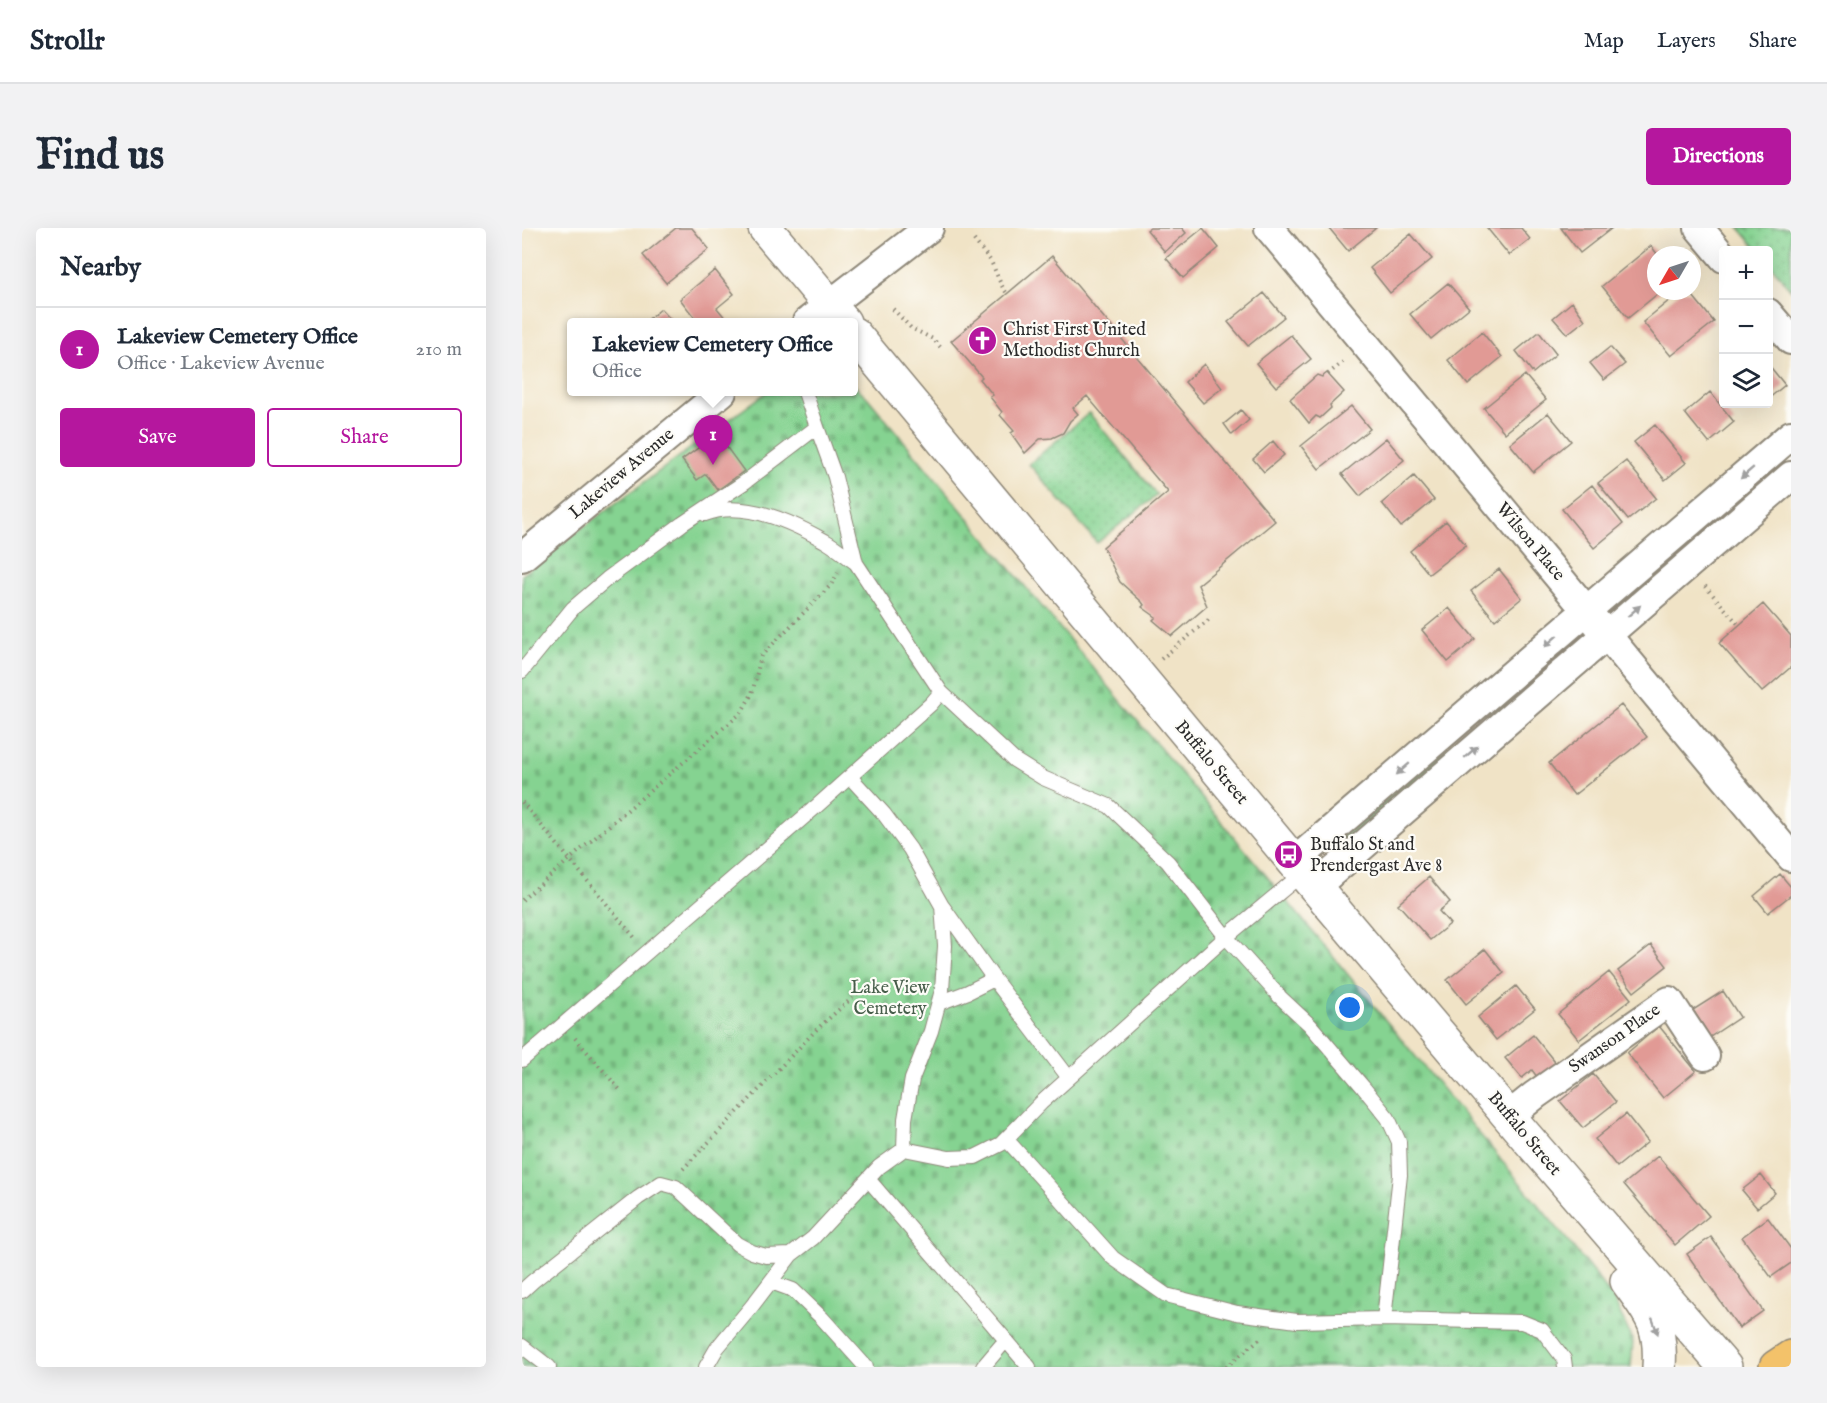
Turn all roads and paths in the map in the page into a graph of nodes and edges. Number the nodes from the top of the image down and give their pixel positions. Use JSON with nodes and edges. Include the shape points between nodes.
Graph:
{"nodes":[{"id":1,"x":765,"y":228,"type":"edge"},
{"id":2,"x":930,"y":228,"type":"edge"},
{"id":3,"x":1269,"y":228,"type":"edge"},
{"id":4,"x":1699,"y":228,"type":"edge"},
{"id":5,"x":974,"y":240,"type":"dead end"},
{"id":6,"x":1719,"y":252,"type":"edge"},
{"id":7,"x":1008,"y":294,"type":"dead end"},
{"id":8,"x":892,"y":309,"type":"dead end"},
{"id":9,"x":827,"y":317,"type":"edge"},
{"id":10,"x":1773,"y":319,"type":"edge"},
{"id":11,"x":858,"y":339,"type":"edge"},
{"id":12,"x":1791,"y":340,"type":"edge"},
{"id":13,"x":943,"y":350,"type":"dead end"},
{"id":14,"x":1343,"y":362,"type":"dead end"},
{"id":15,"x":1329,"y":374,"type":"dead end"},
{"id":16,"x":717,"y":396,"type":"edge"},
{"id":17,"x":806,"y":396,"type":"edge"},
{"id":18,"x":817,"y":427,"type":"junction"},
{"id":19,"x":1791,"y":435,"type":"edge"},
{"id":20,"x":1791,"y":476,"type":"edge"},
{"id":21,"x":682,"y":524,"type":"junction"},
{"id":22,"x":522,"y":557,"type":"edge"},
{"id":23,"x":852,"y":560,"type":"junction"},
{"id":24,"x":1688,"y":565,"type":"junction"},
{"id":25,"x":1587,"y":611,"type":"junction"},
{"id":26,"x":1212,"y":617,"type":"dead end"},
{"id":27,"x":1739,"y":625,"type":"dead end"},
{"id":28,"x":1607,"y":635,"type":"junction"},
{"id":29,"x":1158,"y":661,"type":"dead end"},
{"id":30,"x":522,"y":671,"type":"edge"},
{"id":31,"x":941,"y":693,"type":"junction"},
{"id":32,"x":850,"y":777,"type":"junction"},
{"id":33,"x":522,"y":802,"type":"edge"},
{"id":34,"x":1791,"y":857,"type":"edge"},
{"id":35,"x":569,"y":859,"type":"junction"},
{"id":36,"x":1304,"y":874,"type":"junction"},
{"id":37,"x":522,"y":900,"type":"edge"},
{"id":38,"x":942,"y":906,"type":"junction"},
{"id":39,"x":1226,"y":937,"type":"junction"},
{"id":40,"x":647,"y":952,"type":"junction"},
{"id":41,"x":994,"y":980,"type":"junction"},
{"id":42,"x":866,"y":992,"type":"dead end"},
{"id":43,"x":939,"y":1003,"type":"junction"},
{"id":44,"x":563,"y":1024,"type":"junction"},
{"id":45,"x":1705,"y":1056,"type":"dead end"},
{"id":46,"x":522,"y":1060,"type":"edge"},
{"id":47,"x":1069,"y":1078,"type":"junction"},
{"id":48,"x":621,"y":1091,"type":"dead end"},
{"id":49,"x":1509,"y":1116,"type":"junction"},
{"id":50,"x":1006,"y":1139,"type":"junction"},
{"id":51,"x":904,"y":1149,"type":"junction"},
{"id":52,"x":868,"y":1179,"type":"junction"},
{"id":53,"x":668,"y":1185,"type":"junction"},
{"id":54,"x":1571,"y":1189,"type":"junction"},
{"id":55,"x":791,"y":1255,"type":"junction"},
{"id":56,"x":771,"y":1281,"type":"junction"},
{"id":57,"x":522,"y":1291,"type":"edge"},
{"id":58,"x":1284,"y":1319,"type":"junction"},
{"id":59,"x":1384,"y":1319,"type":"junction"},
{"id":60,"x":1005,"y":1341,"type":"junction"},
{"id":61,"x":522,"y":1346,"type":"edge"},
{"id":62,"x":1791,"y":1357,"type":"edge"},
{"id":63,"x":549,"y":1367,"type":"edge"},
{"id":64,"x":706,"y":1367,"type":"edge"},
{"id":65,"x":866,"y":1367,"type":"edge"},
{"id":66,"x":983,"y":1367,"type":"edge"},
{"id":67,"x":1029,"y":1367,"type":"edge"},
{"id":68,"x":1226,"y":1367,"type":"edge"},
{"id":69,"x":1564,"y":1367,"type":"edge"},
{"id":70,"x":1659,"y":1367,"type":"edge"},
{"id":71,"x":1725,"y":1367,"type":"edge"},
{"id":72,"x":1776,"y":1367,"type":"edge"}],
"edges":[{"from":1,"to":9,"type":"street"},
{"from":2,"to":9,"type":"street"},
{"from":3,"to":25,"type":"street","name":"Wilson Place"},
{"from":4,"to":6,"type":"street"},
{"from":5,"to":7,"type":"path"},
{"from":8,"to":13,"type":"path"},
{"from":10,"to":12,"type":"street"},
{"from":11,"to":36,"type":"street","name":"Buffalo Street"},
{"from":14,"to":15,"type":"path"},
{"from":16,"to":22,"type":"street","name":"Lakeview Avenue"},
{"from":17,"to":18,"type":"lane"},
{"from":18,"to":21,"type":"lane"},
{"from":18,"to":23,"type":"lane","via":[[835,477]]},
{"from":19,"to":25,"type":"street","one_way":true},
{"from":20,"to":24,"type":"street"},
{"from":21,"to":23,"type":"lane","via":[[715,510],[760,512],[826,542]]},
{"from":21,"to":30,"type":"lane","via":[[573,608]]},
{"from":23,"to":31,"type":"lane"},
{"from":23,"to":35,"type":"path","via":[[761,656],[752,694],[741,713]]},
{"from":24,"to":27,"type":"path"},
{"from":28,"to":24,"type":"street","one_way":true},
{"from":25,"to":28,"type":"street","name":"Wilson Place"},
{"from":25,"to":36,"type":"street","one_way":true},
{"from":26,"to":29,"type":"path"},
{"from":28,"to":34,"type":"street","name":"Wilson Place"},
{"from":36,"to":28,"type":"street","one_way":true},
{"from":31,"to":32,"type":"lane"},
{"from":31,"to":39,"type":"lane","via":[[1014,759],[1042,778],[1109,806],[1168,862]]},
{"from":32,"to":38,"type":"lane","via":[[910,849]]},
{"from":32,"to":40,"type":"lane"},
{"from":33,"to":35,"type":"path"},
{"from":35,"to":37,"type":"path"},
{"from":35,"to":40,"type":"path"},
{"from":36,"to":39,"type":"lane"},
{"from":36,"to":49,"type":"street","name":"Buffalo Street"},
{"from":38,"to":41,"type":"lane"},
{"from":38,"to":43,"type":"lane","via":[[945,946]]},
{"from":39,"to":47,"type":"lane"},
{"from":39,"to":59,"type":"lane","via":[[1355,1078],[1388,1118],[1400,1142]]},
{"from":40,"to":44,"type":"lane"},
{"from":41,"to":43,"type":"lane"},
{"from":41,"to":47,"type":"lane"},
{"from":42,"to":53,"type":"path","via":[[859,992],[843,1004],[818,1028]]},
{"from":43,"to":51,"type":"lane","via":[[912,1079]]},
{"from":44,"to":46,"type":"lane"},
{"from":44,"to":48,"type":"path"},
{"from":45,"to":49,"type":"street","name":"Swanson Place","via":[[1669,1001]]},
{"from":47,"to":50,"type":"lane"},
{"from":49,"to":54,"type":"street","name":"Buffalo Street"},
{"from":50,"to":51,"type":"lane","via":[[975,1156],[949,1158]]},
{"from":50,"to":58,"type":"lane","via":[[1113,1258],[1166,1295],[1237,1313]]},
{"from":51,"to":52,"type":"lane"},
{"from":52,"to":55,"type":"lane","via":[[813,1238]]},
{"from":52,"to":60,"type":"lane"},
{"from":53,"to":55,"type":"lane","via":[[676,1187],[737,1244],[766,1256]]},
{"from":53,"to":57,"type":"lane","via":[[661,1183],[638,1198]]},
{"from":54,"to":70,"type":"street","name":"Buffalo Street","one_way":true,"via":[[1579,1219],[1651,1313],[1659,1337]]},
{"from":54,"to":71,"type":"street","name":"Buffalo Street"},
{"from":55,"to":56,"type":"lane"},
{"from":56,"to":64,"type":"lane"},
{"from":56,"to":65,"type":"lane","via":[[793,1290]]},
{"from":58,"to":59,"type":"lane"},
{"from":58,"to":68,"type":"path"},
{"from":59,"to":69,"type":"lane","via":[[1521,1322],[1542,1330],[1564,1359]]},
{"from":60,"to":66,"type":"lane"},
{"from":60,"to":67,"type":"lane"},
{"from":61,"to":63,"type":"lane"},
{"from":62,"to":72,"type":"highway"}]}
